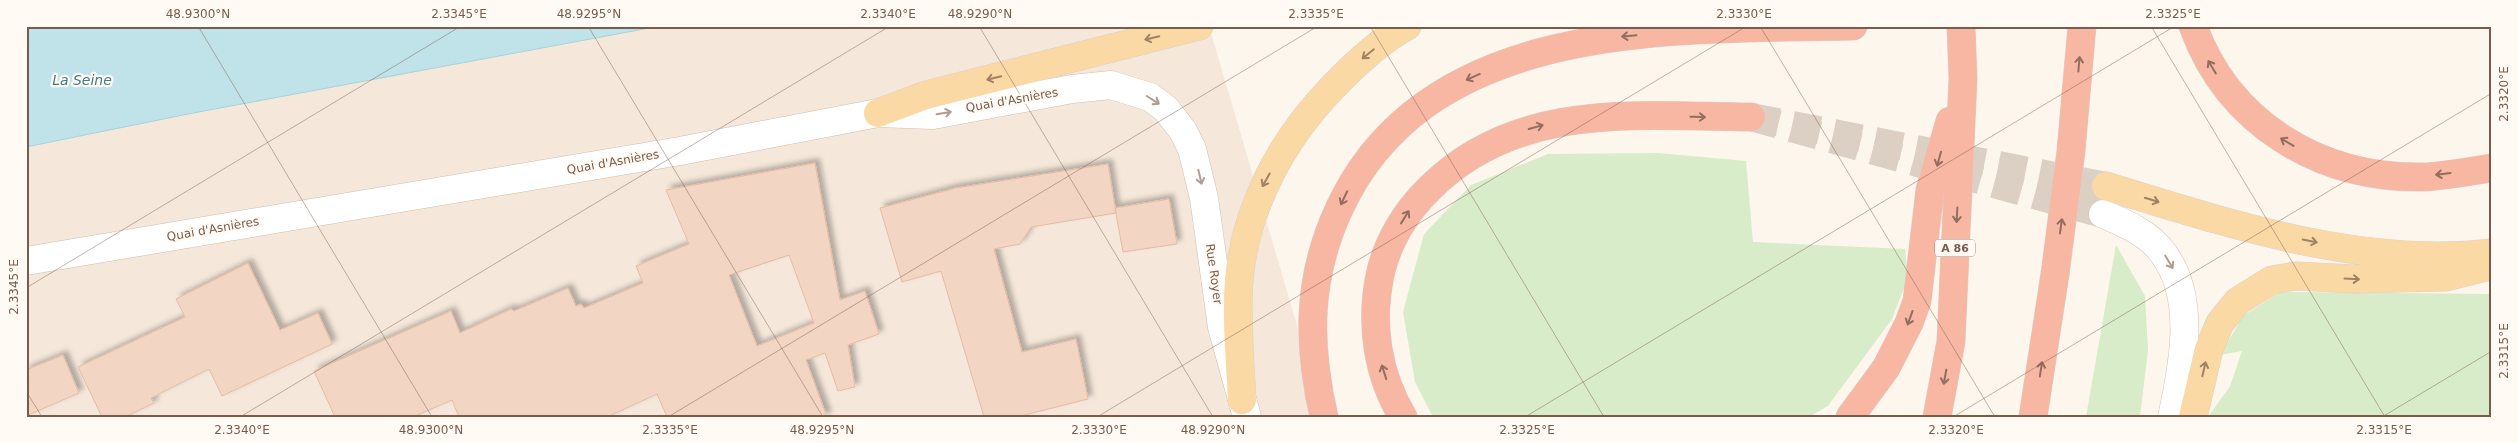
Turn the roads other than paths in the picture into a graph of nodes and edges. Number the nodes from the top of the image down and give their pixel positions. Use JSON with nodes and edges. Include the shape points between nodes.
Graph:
{"nodes":[{"id":1,"x":1199,"y":26,"type":"edge"},
{"id":2,"x":1408,"y":26,"type":"edge"},
{"id":3,"x":1853,"y":26,"type":"edge"},
{"id":4,"x":1961,"y":26,"type":"edge"},
{"id":5,"x":2082,"y":26,"type":"edge"},
{"id":6,"x":2193,"y":26,"type":"edge"},
{"id":7,"x":1963,"y":79,"type":"junction"},
{"id":8,"x":878,"y":113,"type":"junction"},
{"id":9,"x":1751,"y":117,"type":"dead end"},
{"id":10,"x":1183,"y":131,"type":"joint"},
{"id":11,"x":2492,"y":168,"type":"edge"},
{"id":12,"x":2106,"y":186,"type":"tunnel mouth"},
{"id":13,"x":2103,"y":214,"type":"tunnel mouth"},
{"id":14,"x":2492,"y":253,"type":"edge"},
{"id":15,"x":26,"y":261,"type":"edge"},
{"id":16,"x":2492,"y":266,"type":"edge"},
{"id":17,"x":1244,"y":408,"type":"edge"},
{"id":18,"x":1324,"y":417,"type":"edge"},
{"id":19,"x":1402,"y":417,"type":"edge"},
{"id":20,"x":1850,"y":417,"type":"edge"},
{"id":21,"x":1937,"y":417,"type":"edge"},
{"id":22,"x":2033,"y":417,"type":"edge"},
{"id":23,"x":2172,"y":417,"type":"edge"},
{"id":24,"x":2193,"y":417,"type":"edge"}],
"edges":[{"from":1,"to":8,"type":"main road","one_way":true,"via":[[926,95]]},
{"from":2,"to":17,"type":"main road","one_way":true,"via":[[1366,54],[1308,113],[1262,187],[1248,230],[1240,278]]},
{"from":3,"to":18,"type":"highway","one_way":true,"via":[[1710,29],[1572,44],[1536,52],[1496,67],[1436,97],[1386,138],[1348,189],[1330,228],[1312,314],[1315,378]]},
{"from":4,"to":7,"type":"highway","number":"A 86"},
{"from":22,"to":5,"type":"highway","one_way":true,"bridge":true,"via":[[2071,151]]},
{"from":11,"to":6,"type":"highway","one_way":true,"via":[[2424,177],[2374,173],[2334,163],[2288,144],[2256,121],[2238,103],[2207,59]]},
{"from":7,"to":20,"type":"highway","one_way":true,"via":[[1930,190],[1917,301],[1886,368]]},
{"from":7,"to":21,"type":"highway","number":"A 86","one_way":true,"via":[[1951,342]]},
{"from":8,"to":10,"type":"street","name":"Quai d'Asnières","one_way":true,"via":[[933,115],[1072,89],[1111,85],[1150,97],[1166,109]]},
{"from":8,"to":15,"type":"street","name":"Quai d'Asnières","via":[[680,151]]},
{"from":19,"to":9,"type":"highway","one_way":true,"via":[[1380,360],[1374,321],[1376,296],[1381,268],[1393,238],[1412,206],[1441,176],[1490,143],[1555,122],[1613,117]]},
{"from":10,"to":17,"type":"street","name":"Rue Royer","one_way":true,"via":[[1194,154],[1202,188],[1222,327]]},
{"from":12,"to":14,"type":"main road","one_way":true,"via":[[2243,226],[2352,250],[2420,257]]},
{"from":13,"to":23,"type":"street","one_way":true,"via":[[2138,230],[2162,251],[2180,286],[2182,351]]},
{"from":24,"to":16,"type":"main road","one_way":true,"via":[[2209,349],[2220,323],[2238,301],[2272,280],[2296,276],[2354,279],[2446,277]]}]}
